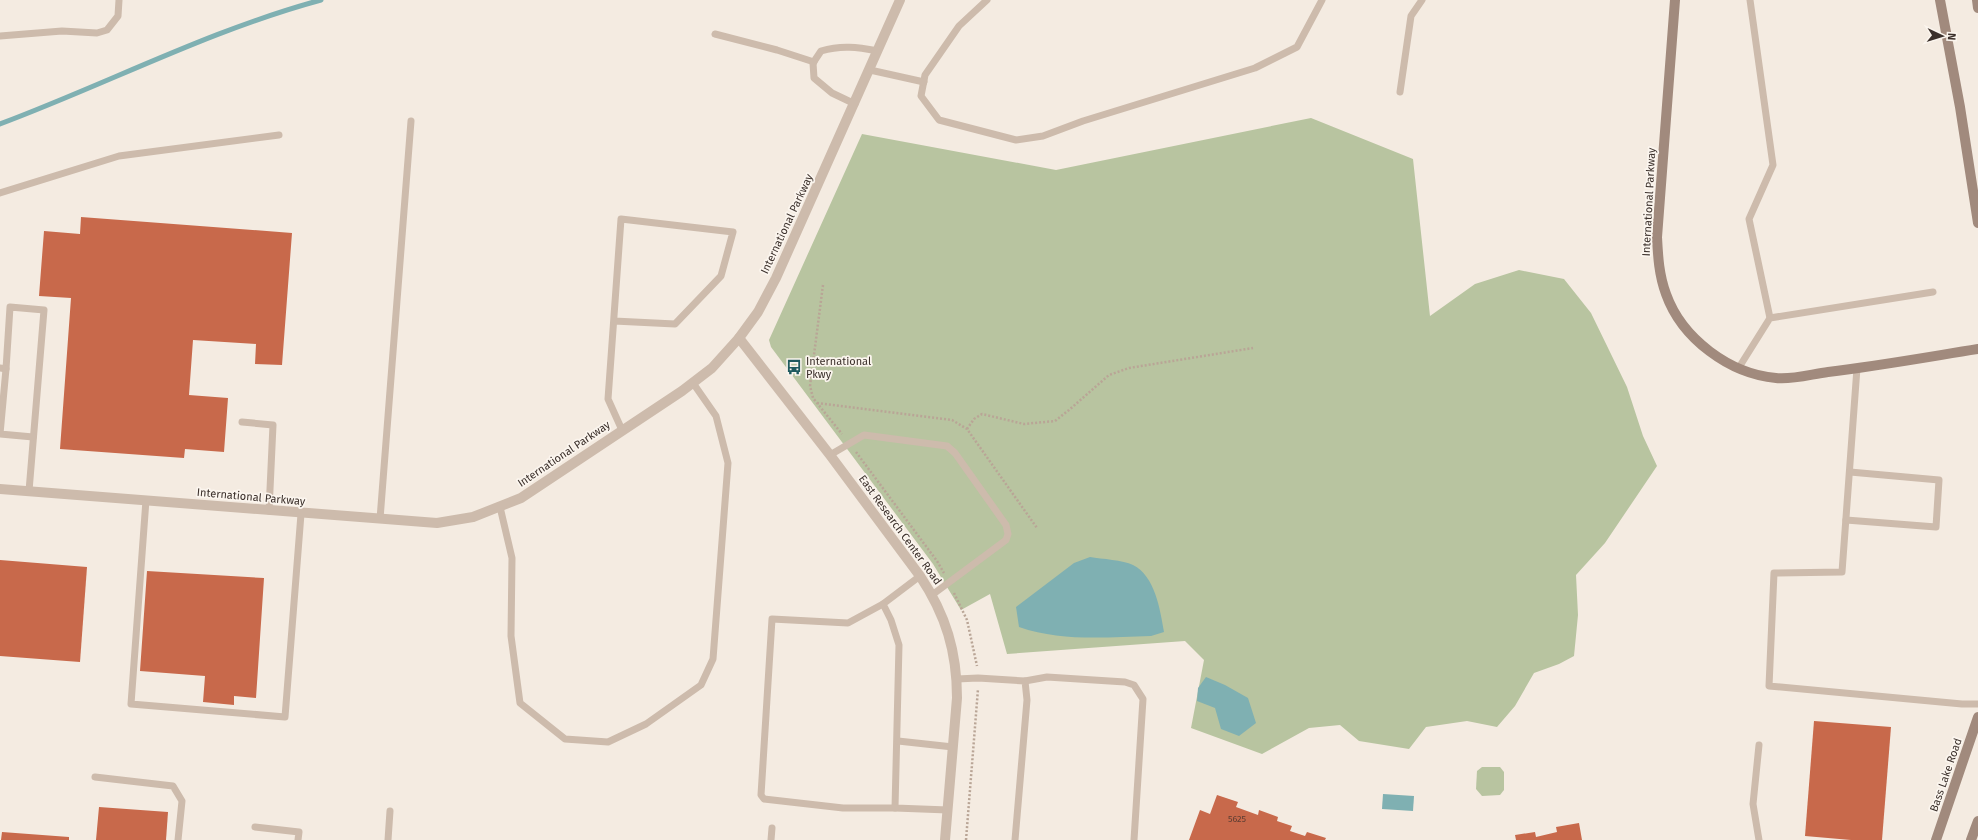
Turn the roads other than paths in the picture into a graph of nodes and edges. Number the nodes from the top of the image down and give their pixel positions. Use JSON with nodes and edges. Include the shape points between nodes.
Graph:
{"nodes":[{"id":1,"x":120,"y":0,"type":"edge"},
{"id":2,"x":900,"y":0,"type":"edge"},
{"id":3,"x":986,"y":0,"type":"edge"},
{"id":4,"x":1322,"y":0,"type":"edge"},
{"id":5,"x":1422,"y":0,"type":"edge"},
{"id":6,"x":1675,"y":0,"type":"edge"},
{"id":7,"x":1750,"y":0,"type":"edge"},
{"id":8,"x":1940,"y":0,"type":"edge"},
{"id":9,"x":1977,"y":0,"type":"edge"},
{"id":10,"x":1978,"y":8,"type":"edge"},
{"id":11,"x":715,"y":34,"type":"dead end"},
{"id":12,"x":0,"y":36,"type":"edge"},
{"id":13,"x":878,"y":51,"type":"junction"},
{"id":14,"x":814,"y":62,"type":"junction"},
{"id":15,"x":870,"y":70,"type":"junction"},
{"id":16,"x":924,"y":82,"type":"junction"},
{"id":17,"x":1400,"y":92,"type":"dead end"},
{"id":18,"x":855,"y":104,"type":"junction"},
{"id":19,"x":411,"y":121,"type":"dead end"},
{"id":20,"x":279,"y":135,"type":"dead end"},
{"id":21,"x":0,"y":193,"type":"edge"},
{"id":22,"x":1978,"y":222,"type":"edge"},
{"id":23,"x":1933,"y":292,"type":"dead end"},
{"id":24,"x":1770,"y":318,"type":"junction"},
{"id":25,"x":614,"y":321,"type":"junction"},
{"id":26,"x":739,"y":338,"type":"junction"},
{"id":27,"x":1978,"y":349,"type":"edge"},
{"id":28,"x":1858,"y":368,"type":"junction"},
{"id":29,"x":3,"y":369,"type":"edge"},
{"id":30,"x":1738,"y":369,"type":"junction"},
{"id":31,"x":693,"y":383,"type":"junction"},
{"id":32,"x":242,"y":422,"type":"dead end"},
{"id":33,"x":622,"y":430,"type":"junction"},
{"id":34,"x":33,"y":437,"type":"junction"},
{"id":35,"x":830,"y":455,"type":"junction"},
{"id":36,"x":1850,"y":472,"type":"junction"},
{"id":37,"x":0,"y":489,"type":"edge"},
{"id":38,"x":29,"y":491,"type":"junction"},
{"id":39,"x":146,"y":500,"type":"junction"},
{"id":40,"x":500,"y":507,"type":"junction"},
{"id":41,"x":269,"y":511,"type":"junction"},
{"id":42,"x":302,"y":514,"type":"junction"},
{"id":43,"x":380,"y":519,"type":"junction"},
{"id":44,"x":1846,"y":520,"type":"junction"},
{"id":45,"x":920,"y":576,"type":"junction"},
{"id":46,"x":932,"y":595,"type":"junction"},
{"id":47,"x":883,"y":604,"type":"junction"},
{"id":48,"x":957,"y":679,"type":"junction"},
{"id":49,"x":1025,"y":681,"type":"junction"},
{"id":50,"x":1978,"y":704,"type":"edge"},
{"id":51,"x":1978,"y":717,"type":"edge"},
{"id":52,"x":898,"y":741,"type":"junction"},
{"id":53,"x":1759,"y":745,"type":"dead end"},
{"id":54,"x":954,"y":747,"type":"junction"},
{"id":55,"x":95,"y":777,"type":"dead end"},
{"id":56,"x":895,"y":808,"type":"junction"},
{"id":57,"x":948,"y":810,"type":"junction"},
{"id":58,"x":390,"y":811,"type":"dead end"},
{"id":59,"x":1978,"y":821,"type":"edge"},
{"id":60,"x":255,"y":827,"type":"dead end"},
{"id":61,"x":772,"y":828,"type":"dead end"},
{"id":62,"x":178,"y":840,"type":"edge"},
{"id":63,"x":298,"y":840,"type":"edge"},
{"id":64,"x":388,"y":840,"type":"edge"},
{"id":65,"x":771,"y":840,"type":"edge"},
{"id":66,"x":945,"y":840,"type":"edge"},
{"id":67,"x":1015,"y":840,"type":"edge"},
{"id":68,"x":1134,"y":840,"type":"edge"},
{"id":69,"x":1759,"y":840,"type":"edge"},
{"id":70,"x":1936,"y":840,"type":"edge"},
{"id":71,"x":1972,"y":840,"type":"edge"}],
"edges":[{"from":1,"to":12,"type":"lane","via":[[118,16],[107,30],[97,33],[62,31]]},
{"from":2,"to":13,"type":"street","name":"International Parkway"},
{"from":3,"to":16,"type":"lane","via":[[959,26],[925,75]]},
{"from":4,"to":16,"type":"lane","via":[[1297,47],[1255,68],[1083,121],[1043,136],[1016,140],[939,120],[921,96]]},
{"from":5,"to":17,"type":"lane","via":[[1411,16]]},
{"from":6,"to":30,"type":"street","name":"International Parkway","via":[[1658,267],[1666,295],[1680,320],[1699,343],[1722,361]]},
{"from":7,"to":24,"type":"lane","via":[[1773,165],[1749,219]]},
{"from":8,"to":22,"type":"street"},
{"from":9,"to":10,"type":"street"},
{"from":11,"to":14,"type":"lane"},
{"from":13,"to":14,"type":"lane","via":[[853,46],[836,46],[821,51]]},
{"from":13,"to":15,"type":"street","name":"International Parkway"},
{"from":14,"to":18,"type":"lane","via":[[814,78],[832,93]]},
{"from":15,"to":16,"type":"lane"},
{"from":15,"to":18,"type":"street","name":"International Parkway"},
{"from":18,"to":26,"type":"street","name":"International Parkway","via":[[776,278],[758,312]]},
{"from":19,"to":43,"type":"lane"},
{"from":20,"to":21,"type":"lane","via":[[119,156]]},
{"from":23,"to":24,"type":"lane"},
{"from":24,"to":30,"type":"lane"},
{"from":25,"to":25,"type":"lane","via":[[622,219],[732,232],[720,276],[675,324]]},
{"from":25,"to":33,"type":"lane","via":[[608,399]]},
{"from":26,"to":31,"type":"street","name":"International Parkway","via":[[712,368]]},
{"from":26,"to":35,"type":"street","name":"East Research Center Road"},
{"from":27,"to":28,"type":"street","name":"International Parkway"},
{"from":28,"to":30,"type":"street","name":"International Parkway","via":[[1778,378],[1749,374]]},
{"from":28,"to":36,"type":"lane"},
{"from":29,"to":34,"type":"lane","via":[[0,434]]},
{"from":29,"to":34,"type":"lane","via":[[10,307],[44,310]]},
{"from":31,"to":33,"type":"street","name":"International Parkway"},
{"from":31,"to":40,"type":"lane","via":[[716,416],[728,463],[713,659],[701,686],[646,724],[608,742],[565,739],[520,703],[511,636],[512,558]]},
{"from":32,"to":41,"type":"lane","via":[[273,425]]},
{"from":33,"to":40,"type":"street","name":"International Parkway","via":[[521,498]]},
{"from":34,"to":38,"type":"lane"},
{"from":35,"to":45,"type":"street","name":"East Research Center Road"},
{"from":35,"to":46,"type":"lane","via":[[864,435],[947,446],[955,453],[1006,525],[1008,534],[1006,540]]},
{"from":36,"to":44,"type":"lane"},
{"from":36,"to":44,"type":"lane","via":[[1939,480],[1936,527]]},
{"from":37,"to":38,"type":"street","name":"International Parkway"},
{"from":38,"to":39,"type":"street","name":"International Parkway"},
{"from":39,"to":41,"type":"street","name":"International Parkway"},
{"from":39,"to":42,"type":"lane","via":[[131,704],[285,717]]},
{"from":40,"to":43,"type":"street","name":"International Parkway","via":[[473,517],[436,524]]},
{"from":41,"to":42,"type":"street","name":"International Parkway"},
{"from":42,"to":43,"type":"street","name":"International Parkway"},
{"from":44,"to":50,"type":"lane","via":[[1842,572],[1774,573],[1769,686]]},
{"from":45,"to":46,"type":"street","name":"East Research Center Road"},
{"from":45,"to":47,"type":"lane"},
{"from":46,"to":48,"type":"street","name":"East Research Center Road","via":[[946,625]]},
{"from":47,"to":52,"type":"lane","via":[[900,644]]},
{"from":47,"to":56,"type":"lane","via":[[848,623],[772,619],[761,795],[764,799],[843,808]]},
{"from":48,"to":49,"type":"lane"},
{"from":48,"to":54,"type":"street","name":"East Research Center Road"},
{"from":49,"to":67,"type":"lane","via":[[1027,700]]},
{"from":49,"to":68,"type":"lane","via":[[1047,677],[1134,684],[1143,699]]},
{"from":51,"to":70,"type":"street","name":"Bass Lake Road"},
{"from":52,"to":54,"type":"lane"},
{"from":52,"to":56,"type":"lane"},
{"from":53,"to":69,"type":"lane","via":[[1753,804]]},
{"from":54,"to":57,"type":"street","name":"East Research Center Road"},
{"from":55,"to":62,"type":"lane","via":[[173,786],[182,801]]},
{"from":56,"to":57,"type":"lane"},
{"from":57,"to":66,"type":"street","name":"East Research Center Road"},
{"from":58,"to":64,"type":"lane"},
{"from":59,"to":71,"type":"street"},
{"from":60,"to":63,"type":"lane","via":[[299,832]]},
{"from":61,"to":65,"type":"lane"}]}
